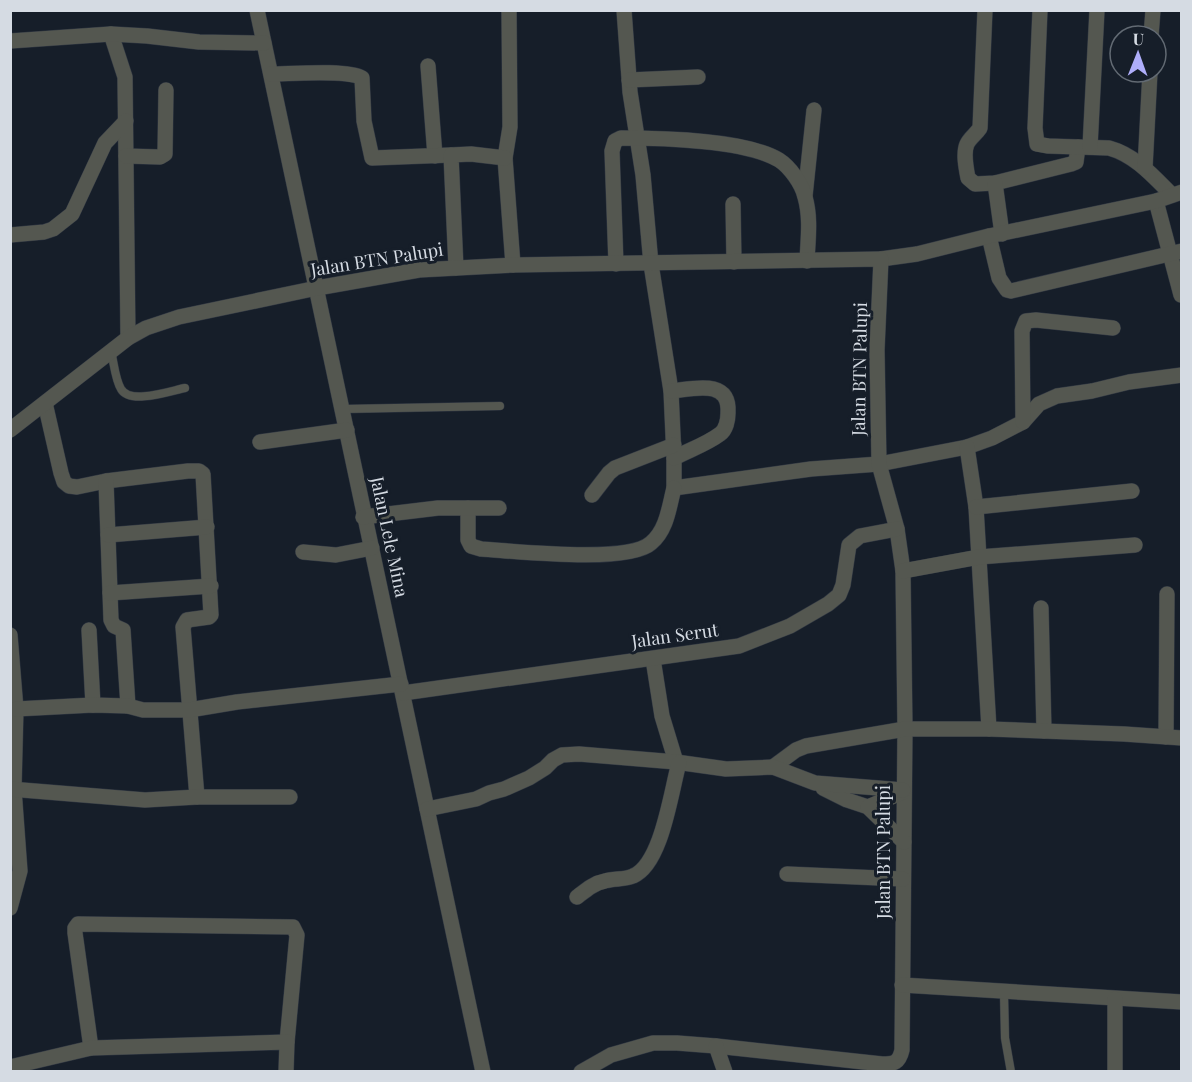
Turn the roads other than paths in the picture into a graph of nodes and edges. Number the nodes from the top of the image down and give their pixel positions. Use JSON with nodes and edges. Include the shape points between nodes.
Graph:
{"nodes":[{"id":1,"x":257,"y":10,"type":"edge"},
{"id":2,"x":509,"y":10,"type":"edge"},
{"id":3,"x":624,"y":10,"type":"edge"},
{"id":4,"x":985,"y":10,"type":"edge"},
{"id":5,"x":1040,"y":10,"type":"edge"},
{"id":6,"x":1097,"y":10,"type":"edge"},
{"id":7,"x":111,"y":34,"type":"junction"},
{"id":8,"x":10,"y":41,"type":"edge"},
{"id":9,"x":264,"y":43,"type":"junction"},
{"id":10,"x":428,"y":66,"type":"dead end"},
{"id":11,"x":271,"y":74,"type":"junction"},
{"id":12,"x":698,"y":77,"type":"dead end"},
{"id":13,"x":629,"y":80,"type":"junction"},
{"id":14,"x":1149,"y":84,"type":"edge"},
{"id":15,"x":166,"y":90,"type":"dead end"},
{"id":16,"x":814,"y":110,"type":"dead end"},
{"id":17,"x":126,"y":121,"type":"junction"},
{"id":18,"x":638,"y":138,"type":"junction"},
{"id":19,"x":1084,"y":147,"type":"junction"},
{"id":20,"x":451,"y":155,"type":"junction"},
{"id":21,"x":126,"y":156,"type":"junction"},
{"id":22,"x":435,"y":156,"type":"junction"},
{"id":23,"x":505,"y":158,"type":"junction"},
{"id":24,"x":1145,"y":168,"type":"junction"},
{"id":25,"x":995,"y":183,"type":"junction"},
{"id":26,"x":1177,"y":193,"type":"edge"},
{"id":27,"x":805,"y":196,"type":"junction"},
{"id":28,"x":1156,"y":201,"type":"junction"},
{"id":29,"x":733,"y":204,"type":"dead end"},
{"id":30,"x":10,"y":235,"type":"edge"},
{"id":31,"x":996,"y":235,"type":"junction"},
{"id":32,"x":1176,"y":253,"type":"edge"},
{"id":33,"x":881,"y":259,"type":"junction"},
{"id":34,"x":807,"y":261,"type":"junction"},
{"id":35,"x":734,"y":262,"type":"junction"},
{"id":36,"x":616,"y":264,"type":"junction"},
{"id":37,"x":651,"y":264,"type":"junction"},
{"id":38,"x":513,"y":265,"type":"junction"},
{"id":39,"x":456,"y":268,"type":"junction"},
{"id":40,"x":317,"y":288,"type":"junction"},
{"id":41,"x":1181,"y":295,"type":"edge"},
{"id":42,"x":1113,"y":328,"type":"dead end"},
{"id":43,"x":128,"y":338,"type":"junction"},
{"id":44,"x":111,"y":351,"type":"junction"},
{"id":45,"x":1182,"y":375,"type":"edge"},
{"id":46,"x":185,"y":388,"type":"dead end"},
{"id":47,"x":670,"y":391,"type":"junction"},
{"id":48,"x":45,"y":403,"type":"junction"},
{"id":49,"x":500,"y":406,"type":"dead end"},
{"id":50,"x":343,"y":409,"type":"junction"},
{"id":51,"x":1023,"y":422,"type":"junction"},
{"id":52,"x":10,"y":430,"type":"edge"},
{"id":53,"x":347,"y":430,"type":"junction"},
{"id":54,"x":260,"y":442,"type":"dead end"},
{"id":55,"x":967,"y":447,"type":"junction"},
{"id":56,"x":674,"y":451,"type":"junction"},
{"id":57,"x":879,"y":464,"type":"junction"},
{"id":58,"x":106,"y":481,"type":"junction"},
{"id":59,"x":674,"y":488,"type":"junction"},
{"id":60,"x":1132,"y":491,"type":"dead end"},
{"id":61,"x":592,"y":495,"type":"dead end"},
{"id":62,"x":976,"y":507,"type":"junction"},
{"id":63,"x":468,"y":508,"type":"junction"},
{"id":64,"x":499,"y":508,"type":"dead end"},
{"id":65,"x":363,"y":517,"type":"junction"},
{"id":66,"x":207,"y":527,"type":"junction"},
{"id":67,"x":897,"y":529,"type":"junction"},
{"id":68,"x":108,"y":536,"type":"junction"},
{"id":69,"x":1134,"y":545,"type":"dead end"},
{"id":70,"x":372,"y":548,"type":"junction"},
{"id":71,"x":303,"y":552,"type":"dead end"},
{"id":72,"x":979,"y":557,"type":"junction"},
{"id":73,"x":903,"y":571,"type":"junction"},
{"id":74,"x":211,"y":586,"type":"junction"},
{"id":75,"x":110,"y":593,"type":"junction"},
{"id":76,"x":1167,"y":594,"type":"dead end"},
{"id":77,"x":1041,"y":608,"type":"dead end"},
{"id":78,"x":89,"y":630,"type":"dead end"},
{"id":79,"x":10,"y":635,"type":"edge"},
{"id":80,"x":653,"y":659,"type":"junction"},
{"id":81,"x":402,"y":688,"type":"junction"},
{"id":82,"x":93,"y":705,"type":"junction"},
{"id":83,"x":128,"y":706,"type":"junction"},
{"id":84,"x":16,"y":709,"type":"junction"},
{"id":85,"x":189,"y":710,"type":"junction"},
{"id":86,"x":905,"y":729,"type":"junction"},
{"id":87,"x":989,"y":729,"type":"junction"},
{"id":88,"x":1044,"y":731,"type":"junction"},
{"id":89,"x":1166,"y":737,"type":"junction"},
{"id":90,"x":1182,"y":738,"type":"edge"},
{"id":91,"x":677,"y":762,"type":"junction"},
{"id":92,"x":773,"y":768,"type":"junction"},
{"id":93,"x":815,"y":783,"type":"junction"},
{"id":94,"x":12,"y":789,"type":"edge"},
{"id":95,"x":903,"y":791,"type":"junction"},
{"id":96,"x":197,"y":797,"type":"junction"},
{"id":97,"x":290,"y":797,"type":"dead end"},
{"id":98,"x":868,"y":807,"type":"junction"},
{"id":99,"x":428,"y":809,"type":"junction"},
{"id":100,"x":904,"y":842,"type":"junction"},
{"id":101,"x":787,"y":874,"type":"dead end"},
{"id":102,"x":903,"y":879,"type":"junction"},
{"id":103,"x":577,"y":897,"type":"dead end"},
{"id":104,"x":10,"y":908,"type":"edge"},
{"id":105,"x":902,"y":985,"type":"junction"},
{"id":106,"x":1004,"y":993,"type":"junction"},
{"id":107,"x":1115,"y":999,"type":"junction"},
{"id":108,"x":1182,"y":1002,"type":"edge"},
{"id":109,"x":287,"y":1042,"type":"junction"},
{"id":110,"x":716,"y":1046,"type":"junction"},
{"id":111,"x":91,"y":1048,"type":"junction"},
{"id":112,"x":10,"y":1067,"type":"edge"},
{"id":113,"x":286,"y":1071,"type":"edge"},
{"id":114,"x":483,"y":1071,"type":"edge"},
{"id":115,"x":581,"y":1071,"type":"edge"},
{"id":116,"x":725,"y":1071,"type":"edge"},
{"id":117,"x":1011,"y":1071,"type":"edge"},
{"id":118,"x":1114,"y":1071,"type":"edge"}],
"edges":[{"from":1,"to":9,"type":"street","name":"Jalan Lele Mina"},
{"from":2,"to":23,"type":"street","via":[[510,127]]},
{"from":3,"to":13,"type":"street"},
{"from":4,"to":25,"type":"street","via":[[980,128],[965,151],[970,182]]},
{"from":5,"to":19,"type":"street","via":[[1037,144]]},
{"from":6,"to":19,"type":"street"},
{"from":7,"to":8,"type":"street"},
{"from":7,"to":9,"type":"street"},
{"from":7,"to":17,"type":"street","via":[[125,77]]},
{"from":9,"to":11,"type":"street","name":"Jalan Lele Mina"},
{"from":10,"to":22,"type":"street"},
{"from":11,"to":22,"type":"street","via":[[359,76],[371,157]]},
{"from":11,"to":40,"type":"street","name":"Jalan Lele Mina"},
{"from":12,"to":13,"type":"street"},
{"from":13,"to":18,"type":"street"},
{"from":14,"to":24,"type":"street"},
{"from":15,"to":21,"type":"street","via":[[165,154]]},
{"from":16,"to":27,"type":"street"},
{"from":17,"to":21,"type":"street"},
{"from":17,"to":30,"type":"street","via":[[105,143],[72,214],[53,229]]},
{"from":18,"to":27,"type":"street","via":[[759,151],[780,161]]},
{"from":18,"to":36,"type":"street","via":[[621,138],[613,146]]},
{"from":18,"to":37,"type":"street"},
{"from":19,"to":24,"type":"street","via":[[1118,150]]},
{"from":19,"to":25,"type":"street","via":[[1076,162]]},
{"from":20,"to":22,"type":"street"},
{"from":20,"to":23,"type":"street"},
{"from":20,"to":39,"type":"street"},
{"from":21,"to":43,"type":"street"},
{"from":23,"to":38,"type":"street"},
{"from":24,"to":26,"type":"street"},
{"from":25,"to":31,"type":"street"},
{"from":26,"to":28,"type":"street"},
{"from":27,"to":34,"type":"street","via":[[809,220]]},
{"from":28,"to":31,"type":"street"},
{"from":28,"to":32,"type":"street"},
{"from":29,"to":35,"type":"street"},
{"from":31,"to":32,"type":"street","via":[[999,278],[1011,291]]},
{"from":31,"to":33,"type":"street"},
{"from":32,"to":41,"type":"street"},
{"from":33,"to":34,"type":"street","name":"Jalan BTN Palupi"},
{"from":33,"to":57,"type":"street","name":"Jalan BTN Palupi","via":[[877,361]]},
{"from":34,"to":35,"type":"street","name":"Jalan BTN Palupi"},
{"from":35,"to":37,"type":"street","name":"Jalan BTN Palupi"},
{"from":36,"to":37,"type":"street","name":"Jalan BTN Palupi"},
{"from":36,"to":38,"type":"street","name":"Jalan BTN Palupi"},
{"from":37,"to":47,"type":"street"},
{"from":38,"to":39,"type":"street","name":"Jalan BTN Palupi"},
{"from":39,"to":40,"type":"street","name":"Jalan BTN Palupi","via":[[419,270]]},
{"from":40,"to":43,"type":"street","name":"Jalan BTN Palupi","via":[[179,317]]},
{"from":40,"to":50,"type":"street","name":"Jalan Lele Mina"},
{"from":42,"to":51,"type":"street","via":[[1026,321],[1022,331]]},
{"from":43,"to":44,"type":"street","name":"Jalan BTN Palupi"},
{"from":44,"to":46,"type":"lane","via":[[120,388],[126,395],[136,398]]},
{"from":44,"to":48,"type":"street","name":"Jalan BTN Palupi"},
{"from":45,"to":51,"type":"street","via":[[1057,396],[1039,404]]},
{"from":47,"to":56,"type":"street"},
{"from":47,"to":56,"type":"street","via":[[715,388],[725,396],[728,410],[722,433]]},
{"from":48,"to":52,"type":"street","name":"Jalan BTN Palupi"},
{"from":48,"to":58,"type":"street","via":[[64,482],[77,487]]},
{"from":49,"to":50,"type":"lane"},
{"from":50,"to":53,"type":"street","name":"Jalan Lele Mina"},
{"from":51,"to":55,"type":"street"},
{"from":53,"to":54,"type":"street"},
{"from":53,"to":65,"type":"street","name":"Jalan Lele Mina"},
{"from":55,"to":57,"type":"street"},
{"from":55,"to":62,"type":"street"},
{"from":56,"to":59,"type":"street"},
{"from":56,"to":61,"type":"street","via":[[615,468]]},
{"from":57,"to":59,"type":"street"},
{"from":57,"to":67,"type":"street","name":"Jalan BTN Palupi"},
{"from":58,"to":66,"type":"street","via":[[201,472]]},
{"from":58,"to":68,"type":"street"},
{"from":59,"to":63,"type":"street","via":[[663,529],[651,544],[605,555],[471,546]]},
{"from":60,"to":62,"type":"street"},
{"from":62,"to":72,"type":"street"},
{"from":63,"to":64,"type":"street"},
{"from":63,"to":65,"type":"street"},
{"from":65,"to":70,"type":"street","name":"Jalan Lele Mina"},
{"from":66,"to":68,"type":"street"},
{"from":66,"to":74,"type":"street"},
{"from":67,"to":73,"type":"street","name":"Jalan BTN Palupi"},
{"from":67,"to":80,"type":"street","name":"Jalan Serut","via":[[853,541],[838,595],[789,626],[740,646]]},
{"from":68,"to":75,"type":"street"},
{"from":69,"to":72,"type":"street"},
{"from":70,"to":71,"type":"street","via":[[336,555]]},
{"from":70,"to":81,"type":"street","name":"Jalan Lele Mina"},
{"from":72,"to":73,"type":"street"},
{"from":72,"to":87,"type":"street"},
{"from":73,"to":86,"type":"street","name":"Jalan BTN Palupi"},
{"from":74,"to":75,"type":"street"},
{"from":74,"to":85,"type":"street","via":[[210,616],[183,624]]},
{"from":75,"to":83,"type":"street","via":[[112,624],[123,630]]},
{"from":76,"to":89,"type":"street"},
{"from":77,"to":88,"type":"street"},
{"from":78,"to":82,"type":"street"},
{"from":79,"to":84,"type":"street"},
{"from":80,"to":81,"type":"street","name":"Jalan Serut"},
{"from":80,"to":91,"type":"street","via":[[662,716]]},
{"from":81,"to":85,"type":"street","name":"Jalan Serut","via":[[237,702]]},
{"from":81,"to":99,"type":"street","name":"Jalan Lele Mina"},
{"from":82,"to":83,"type":"street","name":"Jalan Serut"},
{"from":82,"to":84,"type":"street","name":"Jalan Serut"},
{"from":83,"to":85,"type":"street","name":"Jalan Serut","via":[[142,710]]},
{"from":84,"to":94,"type":"street"},
{"from":85,"to":96,"type":"street"},
{"from":86,"to":87,"type":"street"},
{"from":86,"to":92,"type":"street","via":[[806,746]]},
{"from":86,"to":95,"type":"street","name":"Jalan BTN Palupi"},
{"from":87,"to":88,"type":"street"},
{"from":88,"to":89,"type":"street"},
{"from":89,"to":90,"type":"street"},
{"from":91,"to":92,"type":"street","via":[[726,769]]},
{"from":91,"to":99,"type":"street","via":[[562,755],[529,778],[504,789]]},
{"from":91,"to":103,"type":"street","via":[[663,827],[643,870],[634,876],[605,880]]},
{"from":92,"to":93,"type":"street"},
{"from":93,"to":95,"type":"street"},
{"from":93,"to":98,"type":"street"},
{"from":94,"to":96,"type":"street","via":[[145,800]]},
{"from":94,"to":104,"type":"street","via":[[20,871]]},
{"from":95,"to":98,"type":"street"},
{"from":95,"to":100,"type":"street","name":"Jalan BTN Palupi"},
{"from":96,"to":97,"type":"street"},
{"from":98,"to":100,"type":"street"},
{"from":99,"to":114,"type":"street","name":"Jalan Lele Mina"},
{"from":100,"to":102,"type":"street","name":"Jalan BTN Palupi"},
{"from":101,"to":102,"type":"street"},
{"from":102,"to":105,"type":"street","name":"Jalan BTN Palupi"},
{"from":105,"to":106,"type":"street"},
{"from":105,"to":110,"type":"street","name":"Jalan BTN Palupi","via":[[902,1050],[892,1064]]},
{"from":106,"to":107,"type":"street"},
{"from":106,"to":117,"type":"lane","via":[[1005,1038]]},
{"from":107,"to":108,"type":"street"},
{"from":107,"to":118,"type":"street"},
{"from":109,"to":111,"type":"street"},
{"from":109,"to":111,"type":"street","via":[[297,935],[293,927],[78,924],[75,933]]},
{"from":109,"to":113,"type":"street"},
{"from":110,"to":115,"type":"street","name":"Jalan BTN Palupi","via":[[653,1043],[611,1054]]},
{"from":110,"to":116,"type":"street"},
{"from":111,"to":112,"type":"street"}]}
